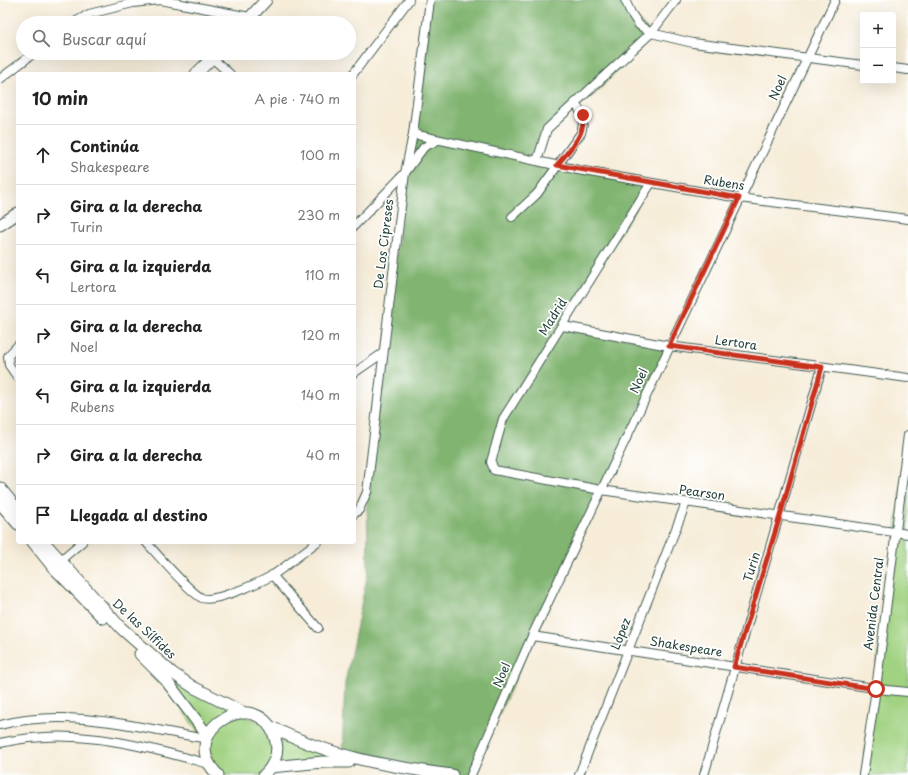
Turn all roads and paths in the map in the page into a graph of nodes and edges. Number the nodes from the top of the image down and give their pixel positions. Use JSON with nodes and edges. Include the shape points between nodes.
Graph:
{"nodes":[{"id":1,"x":266,"y":0,"type":"edge"},
{"id":2,"x":409,"y":0,"type":"edge"},
{"id":3,"x":430,"y":0,"type":"edge"},
{"id":4,"x":625,"y":0,"type":"edge"},
{"id":5,"x":676,"y":0,"type":"edge"},
{"id":6,"x":835,"y":0,"type":"edge"},
{"id":7,"x":85,"y":16,"type":"edge"},
{"id":8,"x":230,"y":16,"type":"edge"},
{"id":9,"x":252,"y":16,"type":"edge"},
{"id":10,"x":651,"y":33,"type":"junction"},
{"id":11,"x":805,"y":59,"type":"junction"},
{"id":12,"x":25,"y":60,"type":"edge"},
{"id":13,"x":210,"y":60,"type":"edge"},
{"id":14,"x":219,"y":60,"type":"edge"},
{"id":15,"x":860,"y":65,"type":"edge"},
{"id":16,"x":896,"y":68,"type":"edge"},
{"id":17,"x":908,"y":70,"type":"edge"},
{"id":18,"x":198,"y":72,"type":"edge"},
{"id":19,"x":228,"y":72,"type":"edge"},
{"id":20,"x":355,"y":72,"type":"edge"},
{"id":21,"x":0,"y":79,"type":"edge"},
{"id":22,"x":575,"y":103,"type":"junction"},
{"id":23,"x":413,"y":134,"type":"junction"},
{"id":24,"x":438,"y":140,"type":"junction"},
{"id":25,"x":537,"y":161,"type":"junction"},
{"id":26,"x":557,"y":165,"type":"junction"},
{"id":27,"x":405,"y":173,"type":"junction"},
{"id":28,"x":651,"y":183,"type":"junction"},
{"id":29,"x":739,"y":198,"type":"junction"},
{"id":30,"x":16,"y":214,"type":"edge"},
{"id":31,"x":512,"y":217,"type":"dead end"},
{"id":32,"x":908,"y":219,"type":"edge"},
{"id":33,"x":356,"y":224,"type":"edge"},
{"id":34,"x":0,"y":225,"type":"edge"},
{"id":35,"x":562,"y":326,"type":"junction"},
{"id":36,"x":669,"y":346,"type":"junction"},
{"id":37,"x":16,"y":347,"type":"edge"},
{"id":38,"x":383,"y":353,"type":"junction"},
{"id":39,"x":822,"y":367,"type":"junction"},
{"id":40,"x":356,"y":372,"type":"edge"},
{"id":41,"x":16,"y":375,"type":"edge"},
{"id":42,"x":908,"y":378,"type":"edge"},
{"id":43,"x":908,"y":435,"type":"edge"},
{"id":44,"x":494,"y":470,"type":"joint"},
{"id":45,"x":0,"y":488,"type":"edge"},
{"id":46,"x":601,"y":490,"type":"junction"},
{"id":47,"x":686,"y":502,"type":"junction"},
{"id":48,"x":0,"y":503,"type":"edge"},
{"id":49,"x":16,"y":508,"type":"edge"},
{"id":50,"x":356,"y":512,"type":"edge"},
{"id":51,"x":780,"y":516,"type":"junction"},
{"id":52,"x":16,"y":522,"type":"edge"},
{"id":53,"x":894,"y":532,"type":"junction"},
{"id":54,"x":908,"y":534,"type":"edge"},
{"id":55,"x":35,"y":544,"type":"edge"},
{"id":56,"x":45,"y":544,"type":"edge"},
{"id":57,"x":80,"y":544,"type":"edge"},
{"id":58,"x":148,"y":544,"type":"edge"},
{"id":59,"x":314,"y":544,"type":"edge"},
{"id":60,"x":56,"y":564,"type":"junction"},
{"id":61,"x":272,"y":575,"type":"junction"},
{"id":62,"x":318,"y":628,"type":"dead end"},
{"id":63,"x":532,"y":636,"type":"junction"},
{"id":64,"x":627,"y":651,"type":"junction"},
{"id":65,"x":734,"y":667,"type":"junction"},
{"id":66,"x":876,"y":689,"type":"junction"},
{"id":67,"x":908,"y":692,"type":"edge"},
{"id":68,"x":244,"y":713,"type":"junction"},
{"id":69,"x":0,"y":725,"type":"edge"},
{"id":70,"x":269,"y":726,"type":"junction"},
{"id":71,"x":208,"y":737,"type":"junction"},
{"id":72,"x":0,"y":743,"type":"edge"},
{"id":73,"x":373,"y":763,"type":"junction"},
{"id":74,"x":210,"y":764,"type":"junction"},
{"id":75,"x":268,"y":772,"type":"edge"},
{"id":76,"x":218,"y":775,"type":"edge"},
{"id":77,"x":452,"y":775,"type":"edge"},
{"id":78,"x":471,"y":775,"type":"edge"},
{"id":79,"x":579,"y":775,"type":"edge"},
{"id":80,"x":704,"y":775,"type":"edge"},
{"id":81,"x":863,"y":775,"type":"edge"}],
"edges":[{"from":1,"to":9,"type":"main road"},
{"from":2,"to":20,"type":"street"},
{"from":3,"to":23,"type":"street","name":"De Los Cipreses"},
{"from":4,"to":10,"type":"street","via":[[639,25]]},
{"from":5,"to":10,"type":"street"},
{"from":6,"to":11,"type":"street","name":"Noel"},
{"from":7,"to":8,"type":"street","via":[[133,3],[160,0]]},
{"from":10,"to":11,"type":"street","via":[[693,43]]},
{"from":10,"to":22,"type":"street"},
{"from":11,"to":15,"type":"street"},
{"from":11,"to":29,"type":"street","name":"Noel"},
{"from":12,"to":21,"type":"street"},
{"from":13,"to":18,"type":"main road"},
{"from":14,"to":19,"type":"street"},
{"from":16,"to":17,"type":"street"},
{"from":22,"to":25,"type":"street","via":[[547,129]]},
{"from":22,"to":26,"type":"street","via":[[583,115],[584,123],[581,133]]},
{"from":23,"to":24,"type":"street","name":"Rubens"},
{"from":23,"to":27,"type":"street","name":"De Los Cipreses"},
{"from":24,"to":25,"type":"street","name":"Rubens"},
{"from":24,"to":27,"type":"street","via":[[424,147]]},
{"from":25,"to":26,"type":"street","name":"Rubens"},
{"from":26,"to":28,"type":"street","name":"Rubens"},
{"from":26,"to":31,"type":"street","via":[[537,194]]},
{"from":27,"to":33,"type":"street"},
{"from":27,"to":38,"type":"street","name":"De Los Cipreses"},
{"from":28,"to":29,"type":"street","name":"Rubens"},
{"from":28,"to":35,"type":"street","name":"Madrid"},
{"from":29,"to":32,"type":"street","name":"Rubens"},
{"from":29,"to":36,"type":"street","name":"Noel"},
{"from":30,"to":34,"type":"main road"},
{"from":35,"to":36,"type":"street","name":"Lertora"},
{"from":35,"to":44,"type":"street","name":"Madrid","via":[[504,419],[491,462]]},
{"from":36,"to":39,"type":"street","name":"Lertora"},
{"from":36,"to":46,"type":"street","name":"Noel"},
{"from":37,"to":41,"type":"street","via":[[8,356],[9,364]]},
{"from":38,"to":40,"type":"street"},
{"from":38,"to":50,"type":"street","name":"De Los Cipreses","via":[[367,492]]},
{"from":39,"to":42,"type":"street","name":"Lertora"},
{"from":39,"to":51,"type":"street","name":"Turin"},
{"from":43,"to":53,"type":"street","name":"Avenida Central"},
{"from":44,"to":46,"type":"street","name":"Pearson"},
{"from":45,"to":49,"type":"main road"},
{"from":46,"to":47,"type":"street","name":"Pearson"},
{"from":46,"to":63,"type":"street","name":"Noel"},
{"from":47,"to":51,"type":"street","name":"Pearson"},
{"from":47,"to":64,"type":"street","name":"López"},
{"from":48,"to":52,"type":"main road"},
{"from":51,"to":53,"type":"street","name":"Pearson"},
{"from":51,"to":65,"type":"street","name":"Turin"},
{"from":53,"to":54,"type":"street","name":"Pearson"},
{"from":53,"to":66,"type":"street","name":"Avenida Central"},
{"from":55,"to":60,"type":"main road","name":"De las Sílfides"},
{"from":56,"to":60,"type":"main road","name":"De las Sílfides"},
{"from":57,"to":60,"type":"street"},
{"from":58,"to":61,"type":"street","via":[[192,591],[202,598],[221,598]]},
{"from":59,"to":61,"type":"street"},
{"from":60,"to":68,"type":"main road","name":"De las Sílfides","via":[[121,628],[171,672],[193,687]]},
{"from":60,"to":71,"type":"main road","name":"De las Sílfides","via":[[94,609],[165,679]]},
{"from":61,"to":62,"type":"street"},
{"from":63,"to":64,"type":"street","name":"Shakespeare"},
{"from":63,"to":78,"type":"street","name":"Noel"},
{"from":64,"to":65,"type":"street","name":"Shakespeare"},
{"from":64,"to":79,"type":"street","name":"López"},
{"from":65,"to":66,"type":"street","name":"Shakespeare"},
{"from":65,"to":80,"type":"street","name":"Turin"},
{"from":66,"to":67,"type":"street","name":"Shakespeare"},
{"from":66,"to":81,"type":"street","name":"Avenida Central"},
{"from":68,"to":70,"type":"main road","name":"De las Sílfides","via":[[262,719]]},
{"from":68,"to":71,"type":"main road","via":[[222,718],[211,729]]},
{"from":69,"to":71,"type":"street","via":[[40,719],[79,719]]},
{"from":70,"to":73,"type":"main road","name":"De las Sílfides","via":[[317,748]]},
{"from":70,"to":75,"type":"main road","via":[[277,746],[276,757]]},
{"from":71,"to":74,"type":"main road","via":[[206,752]]},
{"from":72,"to":74,"type":"street","via":[[34,737],[76,735],[106,738]]},
{"from":73,"to":75,"type":"main road","via":[[323,762]]},
{"from":73,"to":77,"type":"main road"},
{"from":74,"to":76,"type":"main road"}]}
